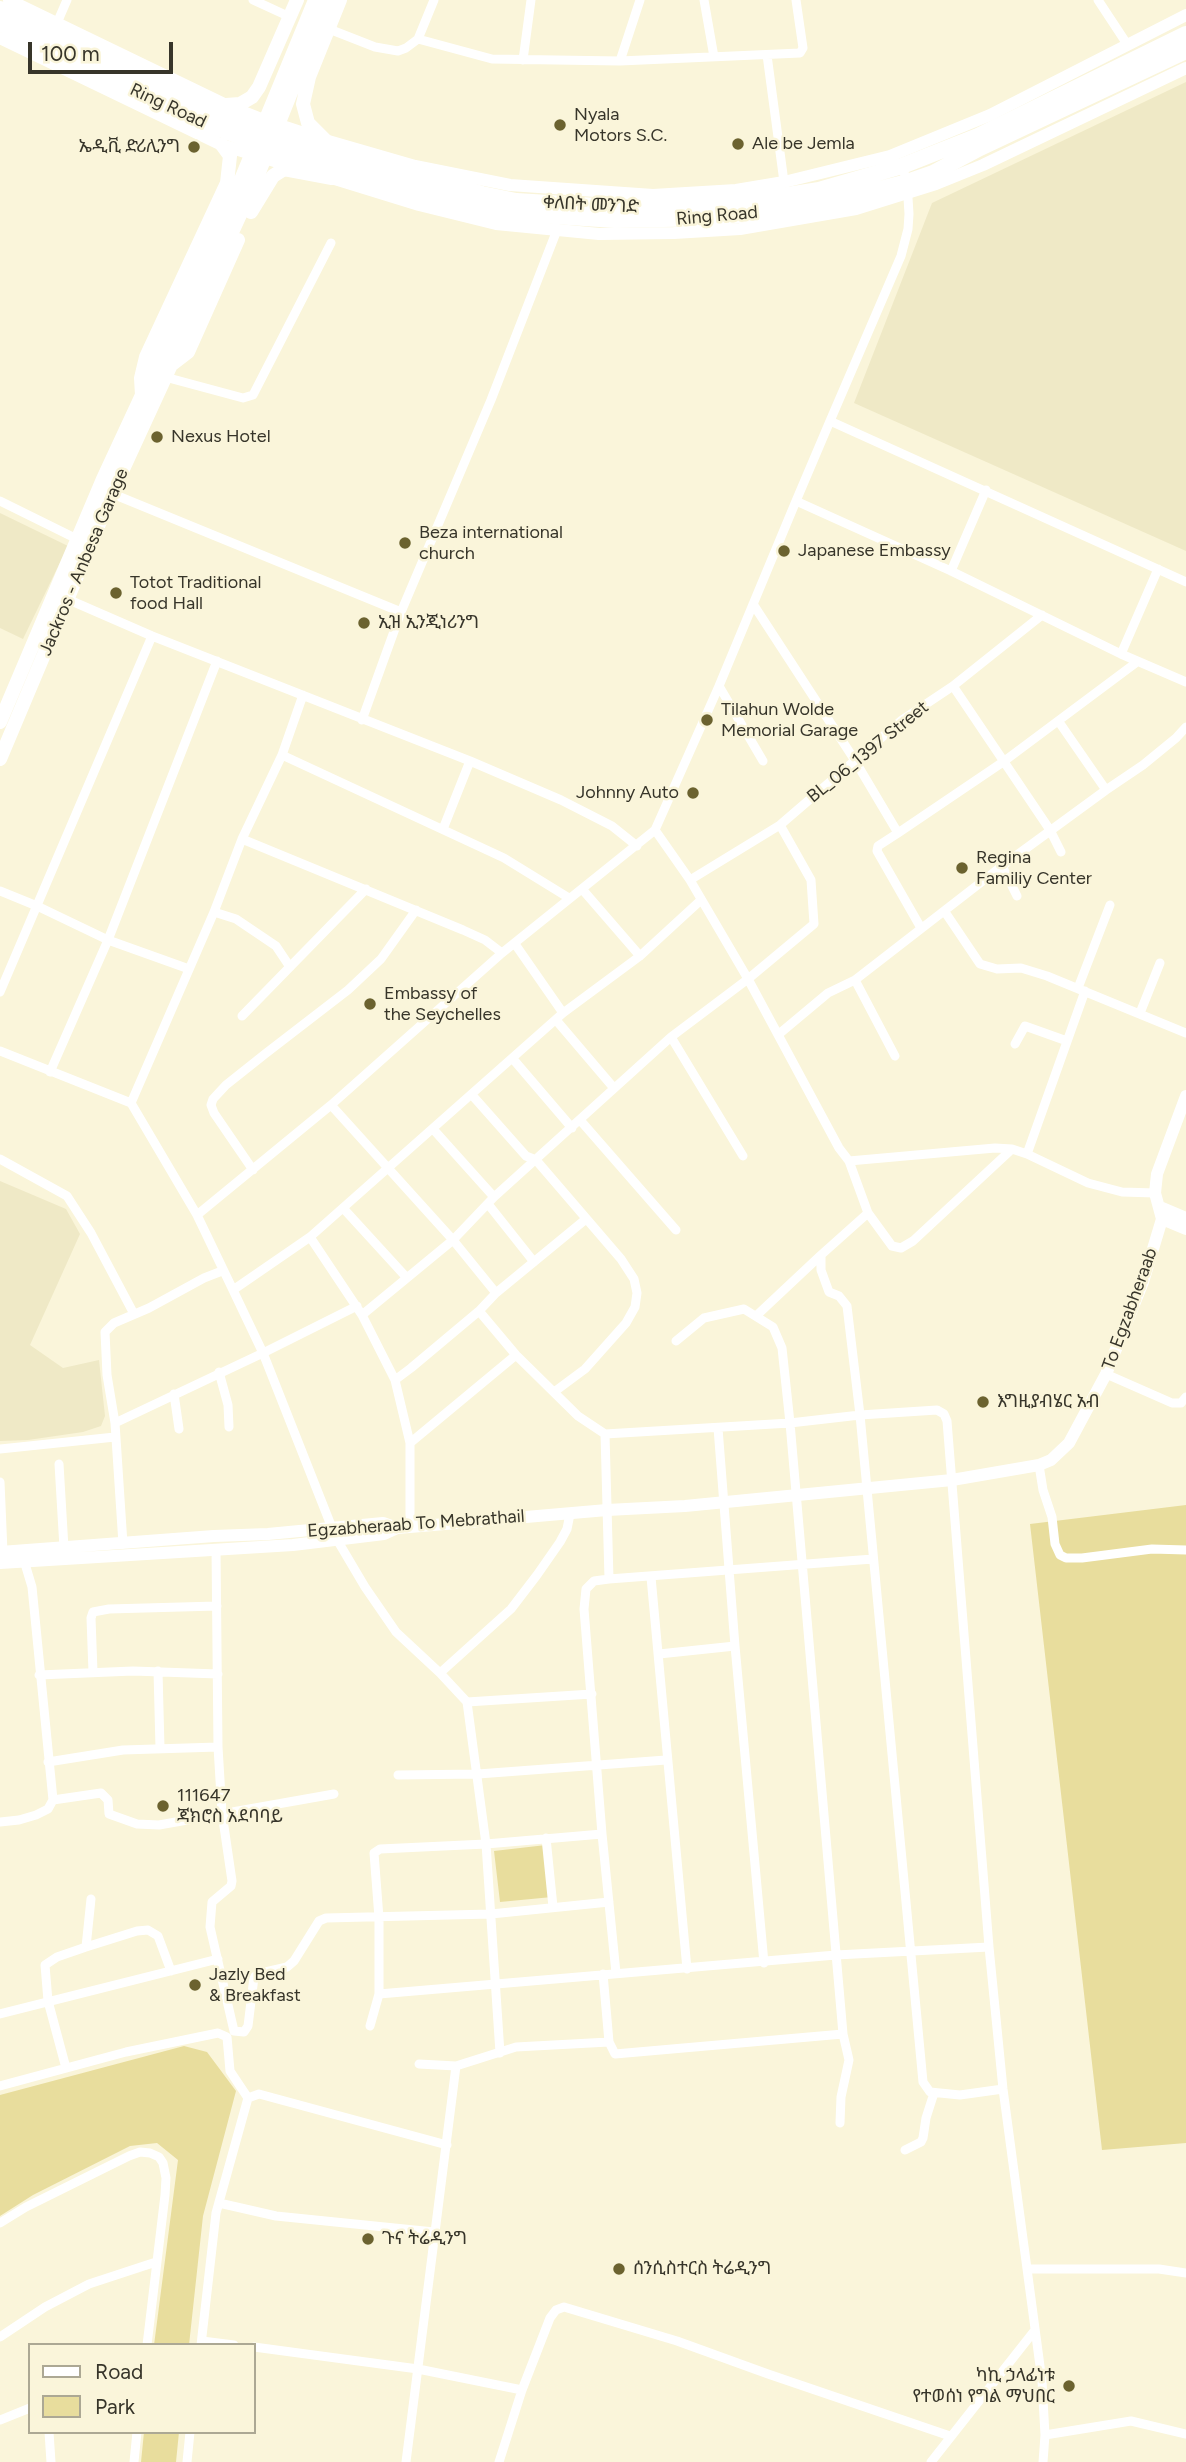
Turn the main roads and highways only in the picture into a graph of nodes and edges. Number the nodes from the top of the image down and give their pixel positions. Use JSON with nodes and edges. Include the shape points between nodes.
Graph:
{"nodes":[{"id":1,"x":297,"y":0,"type":"edge"},
{"id":2,"x":315,"y":0,"type":"edge"},
{"id":3,"x":328,"y":0,"type":"edge"},
{"id":4,"x":340,"y":0,"type":"edge"},
{"id":5,"x":0,"y":9,"type":"edge"},
{"id":6,"x":0,"y":23,"type":"edge"},
{"id":7,"x":1186,"y":34,"type":"edge"},
{"id":8,"x":1186,"y":51,"type":"edge"},
{"id":9,"x":226,"y":105,"type":"road end"},
{"id":10,"x":325,"y":140,"type":"road end"},
{"id":11,"x":222,"y":145,"type":"road end"},
{"id":12,"x":332,"y":178,"type":"road end"},
{"id":13,"x":906,"y":180,"type":"junction"},
{"id":14,"x":163,"y":372,"type":"junction"},
{"id":15,"x":142,"y":396,"type":"junction"},
{"id":16,"x":105,"y":491,"type":"junction"},
{"id":17,"x":4,"y":726,"type":"edge"},
{"id":18,"x":0,"y":759,"type":"edge"}],
"edges":[{"from":1,"to":9,"type":"main road","via":[[259,87],[240,104]]},
{"from":2,"to":14,"type":"main road"},
{"from":3,"to":14,"type":"main road","via":[[256,180]]},
{"from":4,"to":10,"type":"main road","via":[[303,104],[308,123]]},
{"from":5,"to":13,"type":"highway","name":"ቀለበት መንገድ","via":[[257,130],[422,179],[516,201],[628,208],[739,202]]},
{"from":6,"to":13,"type":"highway","name":"Ring Road","via":[[247,141],[411,191],[509,213],[615,220],[710,218],[829,201]]},
{"from":7,"to":13,"type":"highway","name":"ቀለበት መንገድ","via":[[978,136]]},
{"from":8,"to":13,"type":"highway","name":"Ring Road","via":[[933,173]]},
{"from":11,"to":15,"type":"main road","via":[[230,156],[227,183],[146,357]]},
{"from":12,"to":14,"type":"main road","via":[[284,169],[273,176],[255,203],[188,352]]},
{"from":14,"to":15,"type":"main road"},
{"from":14,"to":16,"type":"main road","name":"Jackros - Anbesa Garage"},
{"from":15,"to":16,"type":"main road"},
{"from":16,"to":17,"type":"main road","name":"Jackros - Anbesa Garage","via":[[67,599]]},
{"from":16,"to":17,"type":"main road","via":[[77,539]]},
{"from":17,"to":18,"type":"main road","name":"Jackros - Anbesa Garage"}]}
